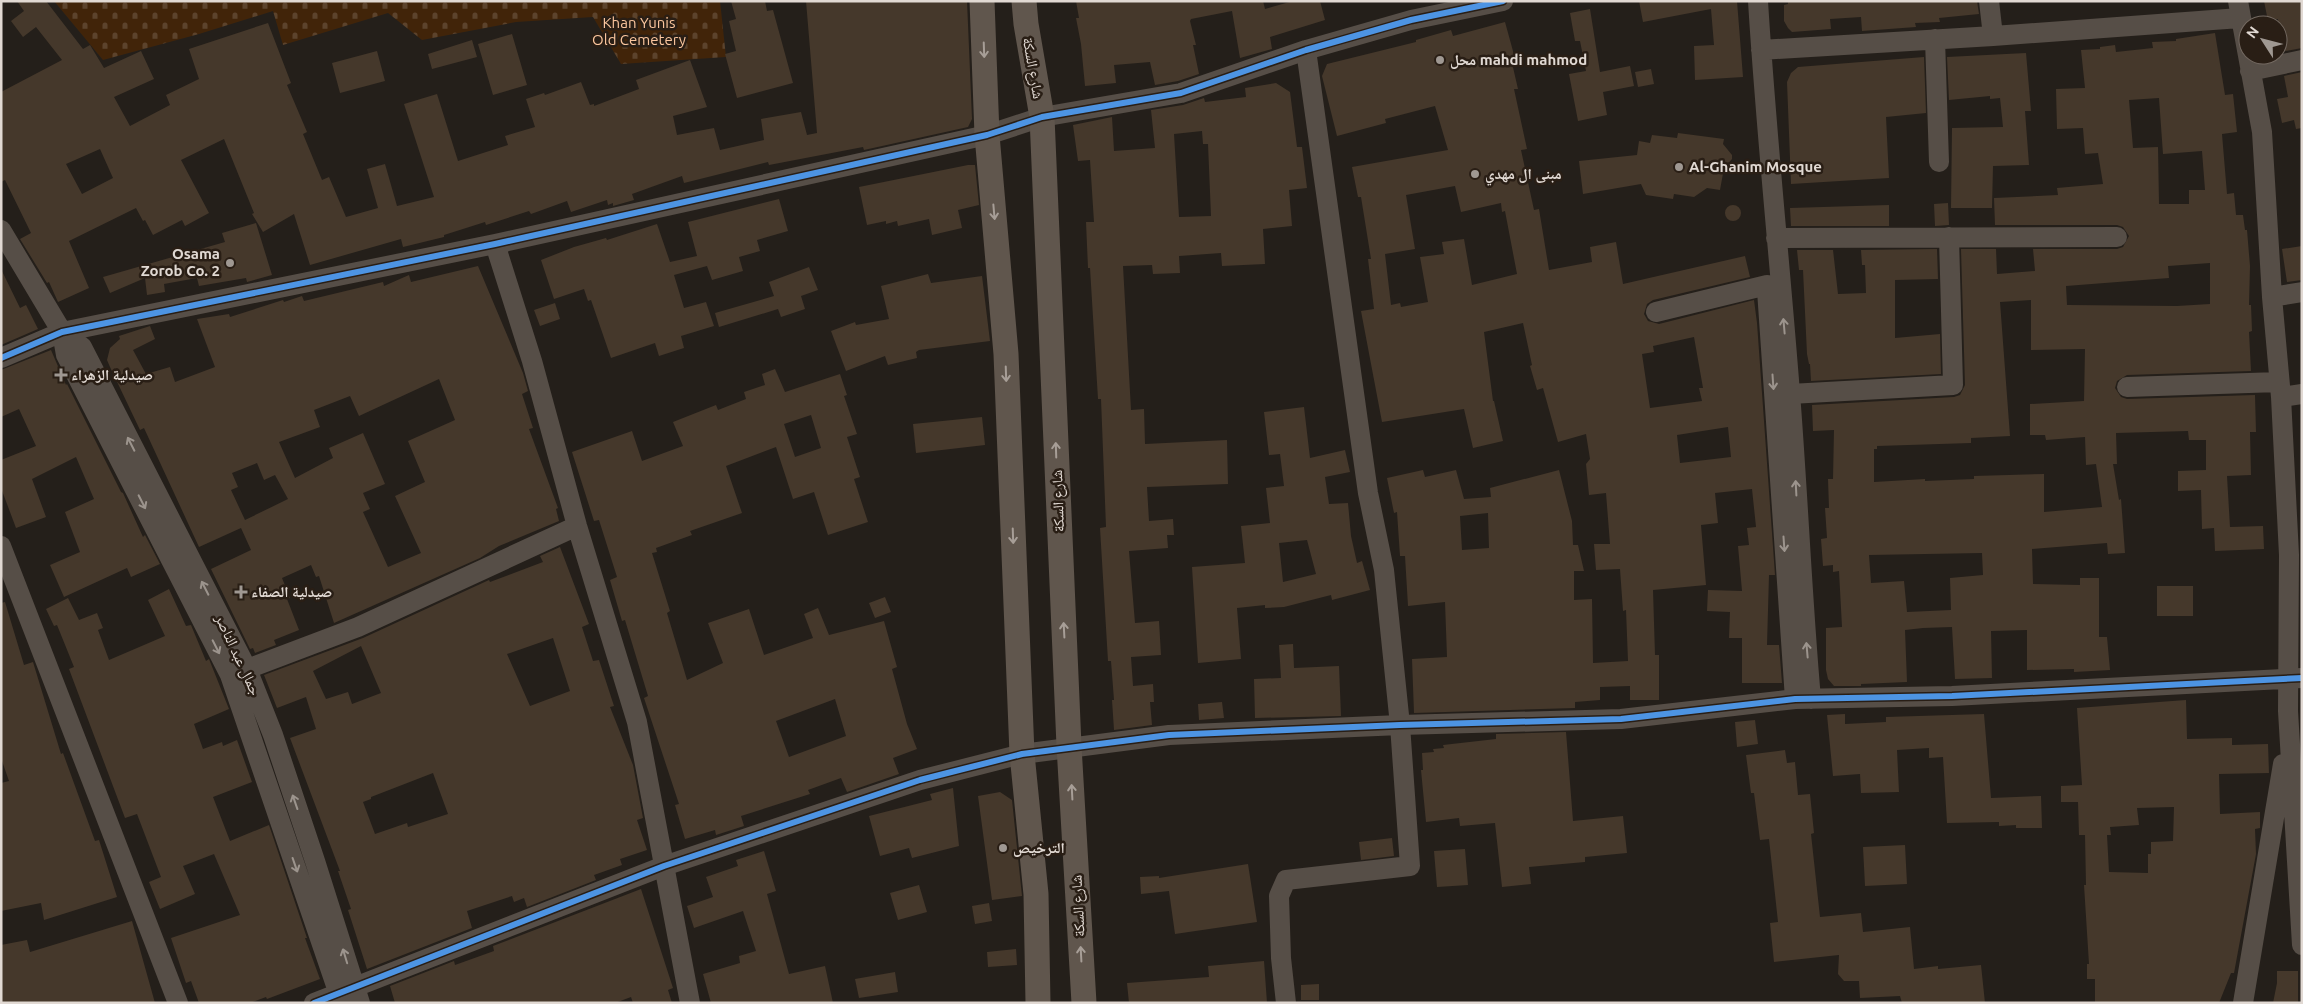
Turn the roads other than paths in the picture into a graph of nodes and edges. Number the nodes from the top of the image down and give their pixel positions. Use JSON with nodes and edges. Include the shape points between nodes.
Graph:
{"nodes":[{"id":1,"x":982,"y":1,"type":"edge"},
{"id":2,"x":1024,"y":1,"type":"edge"},
{"id":3,"x":1503,"y":1,"type":"edge"},
{"id":4,"x":1748,"y":1,"type":"edge"},
{"id":5,"x":1758,"y":1,"type":"edge"},
{"id":6,"x":1990,"y":1,"type":"edge"},
{"id":7,"x":2239,"y":10,"type":"edge"},
{"id":8,"x":1993,"y":36,"type":"junction"},
{"id":9,"x":1935,"y":39,"type":"junction"},
{"id":10,"x":1306,"y":50,"type":"junction"},
{"id":11,"x":1761,"y":50,"type":"junction"},
{"id":12,"x":2302,"y":60,"type":"edge"},
{"id":13,"x":2250,"y":71,"type":"junction"},
{"id":14,"x":1042,"y":116,"type":"junction"},
{"id":15,"x":987,"y":134,"type":"junction"},
{"id":16,"x":1939,"y":162,"type":"dead end"},
{"id":17,"x":1,"y":230,"type":"edge"},
{"id":18,"x":1950,"y":237,"type":"junction"},
{"id":19,"x":2118,"y":237,"type":"dead end"},
{"id":20,"x":1776,"y":238,"type":"junction"},
{"id":21,"x":495,"y":244,"type":"junction"},
{"id":22,"x":1767,"y":285,"type":"junction"},
{"id":23,"x":2302,"y":292,"type":"edge"},
{"id":24,"x":2272,"y":297,"type":"junction"},
{"id":25,"x":1656,"y":312,"type":"dead end"},
{"id":26,"x":62,"y":332,"type":"junction"},
{"id":27,"x":1,"y":358,"type":"edge"},
{"id":28,"x":2127,"y":387,"type":"dead end"},
{"id":29,"x":2280,"y":390,"type":"junction"},
{"id":30,"x":1790,"y":394,"type":"junction"},
{"id":31,"x":2302,"y":394,"type":"edge"},
{"id":32,"x":577,"y":526,"type":"junction"},
{"id":33,"x":1,"y":546,"type":"edge"},
{"id":34,"x":238,"y":672,"type":"junction"},
{"id":35,"x":2295,"y":678,"type":"edge"},
{"id":36,"x":1803,"y":699,"type":"junction"},
{"id":37,"x":1400,"y":725,"type":"junction"},
{"id":38,"x":2289,"y":733,"type":"junction"},
{"id":39,"x":1069,"y":746,"type":"junction"},
{"id":40,"x":1022,"y":754,"type":"junction"},
{"id":41,"x":664,"y":866,"type":"junction"},
{"id":42,"x":2302,"y":945,"type":"edge"},
{"id":43,"x":349,"y":997,"type":"edge"},
{"id":44,"x":178,"y":1003,"type":"edge"},
{"id":45,"x":314,"y":1003,"type":"edge"},
{"id":46,"x":690,"y":1003,"type":"edge"},
{"id":47,"x":1038,"y":1003,"type":"edge"},
{"id":48,"x":1084,"y":1003,"type":"edge"},
{"id":49,"x":1286,"y":1003,"type":"edge"},
{"id":50,"x":2243,"y":1003,"type":"edge"}],
"edges":[{"from":1,"to":15,"type":"main road","one_way":true},
{"from":2,"to":14,"type":"main road","name":"شارع السكة"},
{"from":3,"to":10,"type":"street","via":[[1411,20]]},
{"from":4,"to":22,"type":"street"},
{"from":5,"to":11,"type":"street"},
{"from":6,"to":8,"type":"street"},
{"from":7,"to":8,"type":"street"},
{"from":7,"to":13,"type":"street"},
{"from":8,"to":9,"type":"street"},
{"from":9,"to":11,"type":"street"},
{"from":9,"to":16,"type":"street"},
{"from":10,"to":14,"type":"street","via":[[1181,93]]},
{"from":10,"to":37,"type":"street","via":[[1368,493],[1384,570]]},
{"from":11,"to":20,"type":"street"},
{"from":12,"to":13,"type":"street"},
{"from":13,"to":24,"type":"street","via":[[2262,132]]},
{"from":14,"to":15,"type":"street"},
{"from":39,"to":14,"type":"main road","name":"شارع السكة","one_way":true},
{"from":15,"to":21,"type":"street"},
{"from":15,"to":40,"type":"main road","one_way":true,"via":[[1006,354]]},
{"from":17,"to":26,"type":"street","name":"جمال عبد الناصر"},
{"from":18,"to":19,"type":"street"},
{"from":18,"to":20,"type":"street"},
{"from":18,"to":30,"type":"street","via":[[1953,385]]},
{"from":30,"to":20,"type":"street","one_way":true},
{"from":21,"to":26,"type":"street"},
{"from":21,"to":32,"type":"street","via":[[532,361]]},
{"from":22,"to":25,"type":"street"},
{"from":22,"to":36,"type":"street","one_way":true},
{"from":23,"to":24,"type":"street"},
{"from":24,"to":29,"type":"street"},
{"from":26,"to":27,"type":"street"},
{"from":26,"to":34,"type":"street","name":"جمال عبد الناصر","via":[[66,355]]},
{"from":28,"to":29,"type":"street"},
{"from":29,"to":31,"type":"street"},
{"from":29,"to":35,"type":"street"},
{"from":36,"to":30,"type":"street","one_way":true,"via":[[1801,576]]},
{"from":32,"to":34,"type":"street","via":[[358,627]]},
{"from":32,"to":41,"type":"street","via":[[637,722]]},
{"from":33,"to":44,"type":"street"},
{"from":34,"to":43,"type":"street","name":"جمال عبد الناصر"},
{"from":35,"to":36,"type":"street","via":[[1952,696]]},
{"from":35,"to":38,"type":"street"},
{"from":36,"to":37,"type":"street","via":[[1621,719]]},
{"from":37,"to":39,"type":"street","via":[[1169,735]]},
{"from":37,"to":49,"type":"street","via":[[1410,866],[1286,880],[1279,896],[1280,958]]},
{"from":38,"to":42,"type":"street"},
{"from":38,"to":50,"type":"street"},
{"from":39,"to":40,"type":"street"},
{"from":48,"to":39,"type":"main road","name":"شارع السكة","one_way":true},
{"from":40,"to":41,"type":"street","via":[[920,780]]},
{"from":40,"to":47,"type":"main road","via":[[1036,894]]},
{"from":41,"to":43,"type":"street"},
{"from":41,"to":46,"type":"street"},
{"from":43,"to":45,"type":"street"}]}
